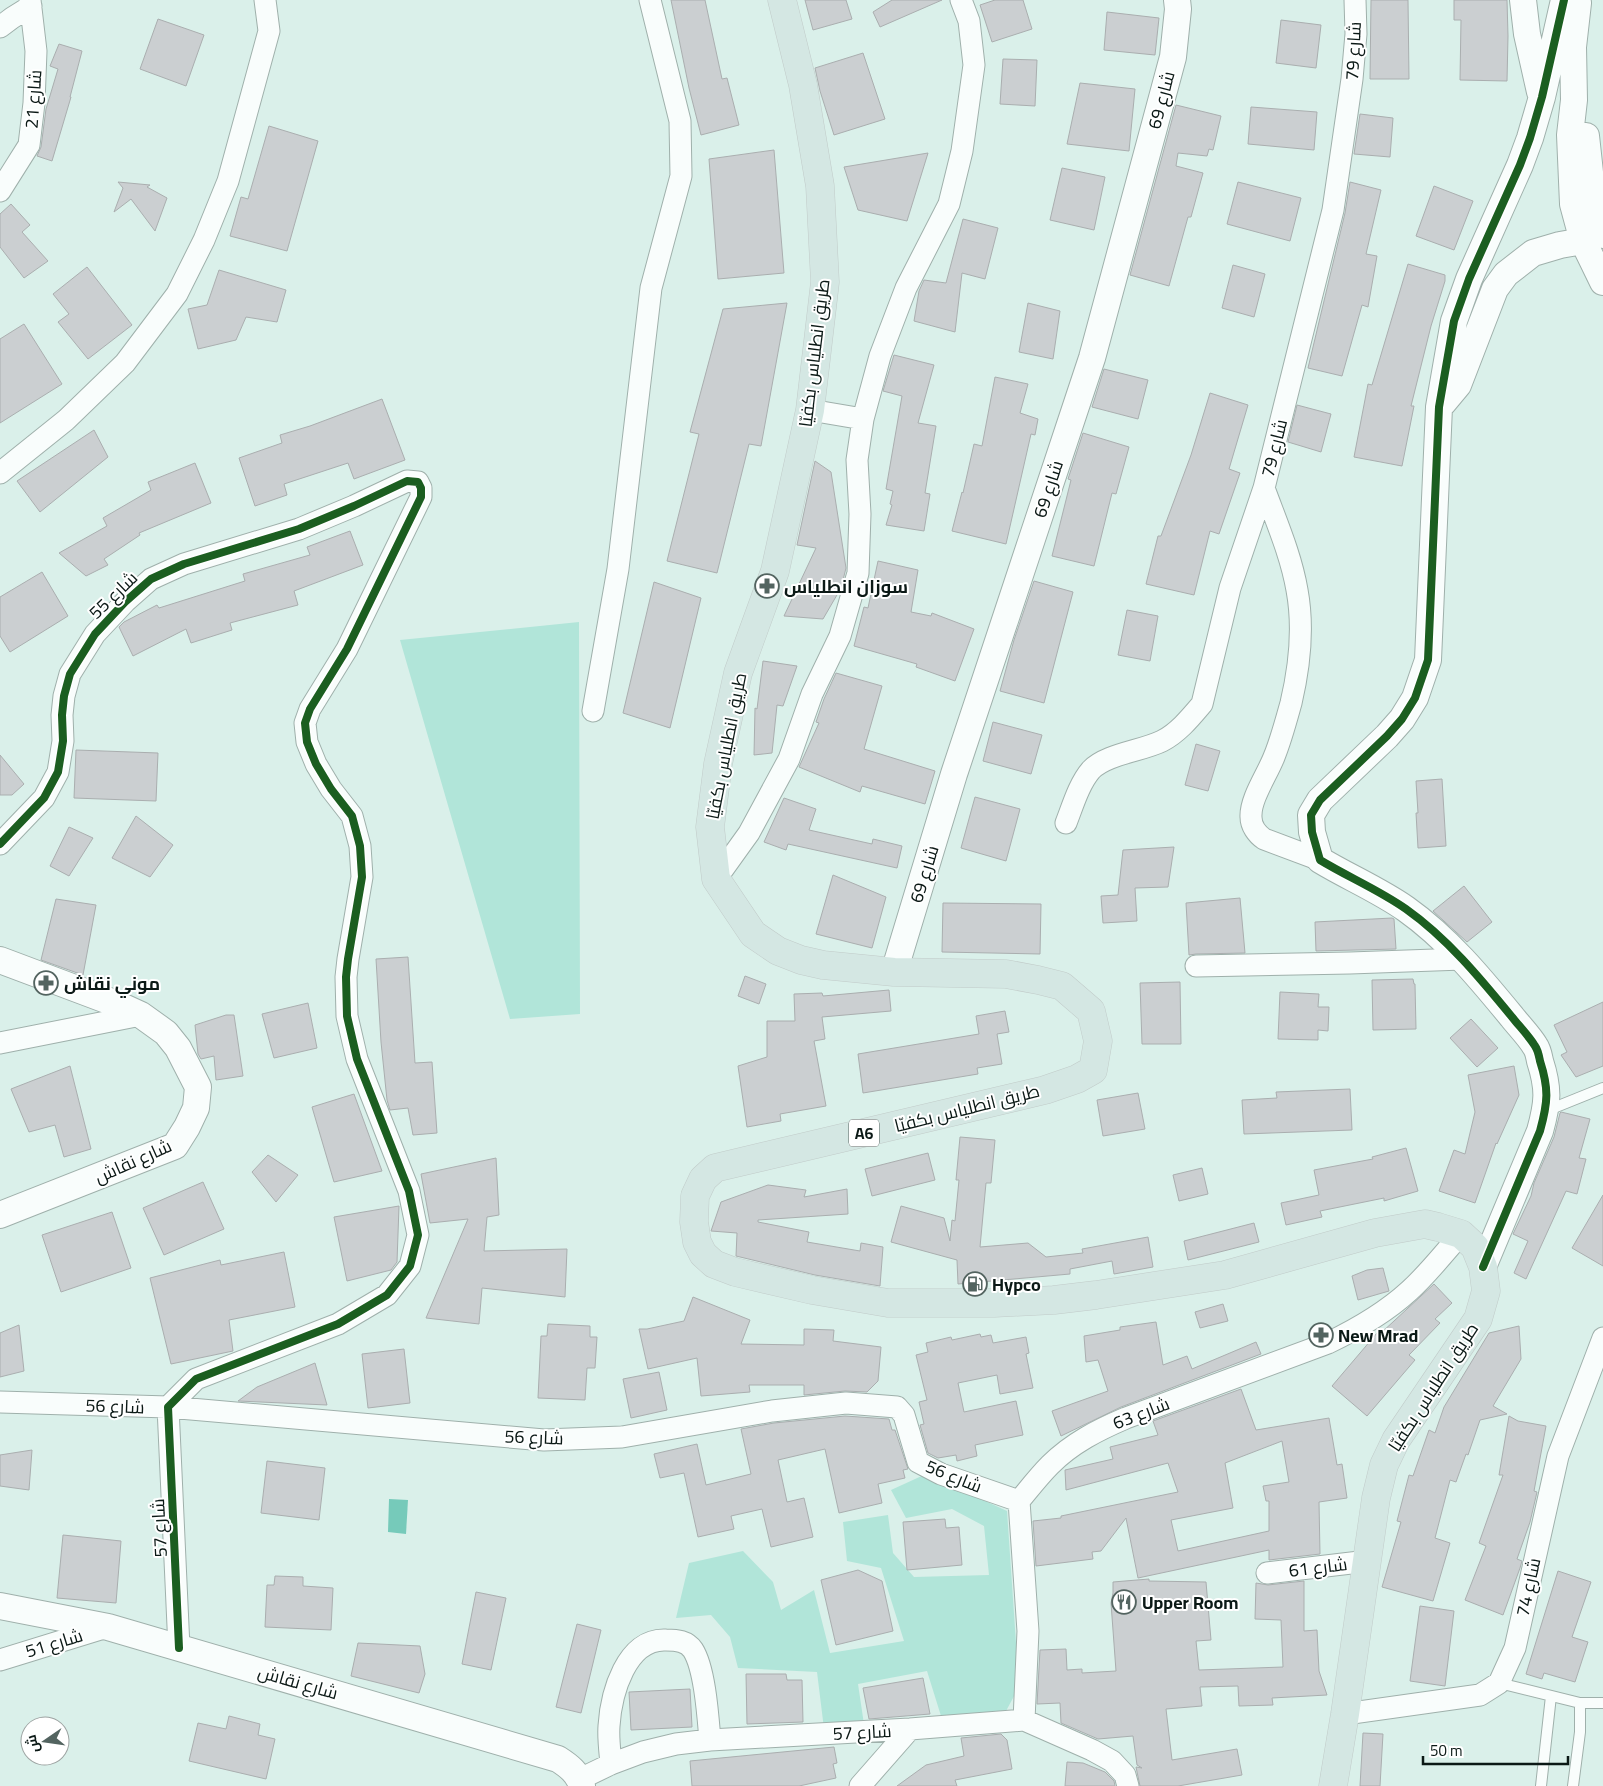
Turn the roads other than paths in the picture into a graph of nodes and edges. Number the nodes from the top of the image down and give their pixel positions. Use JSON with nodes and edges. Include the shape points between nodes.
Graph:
{"nodes":[{"id":1,"x":265,"y":0,"type":"edge"},
{"id":2,"x":650,"y":0,"type":"edge"},
{"id":3,"x":782,"y":0,"type":"edge"},
{"id":4,"x":961,"y":0,"type":"edge"},
{"id":5,"x":1177,"y":0,"type":"edge"},
{"id":6,"x":1355,"y":0,"type":"edge"},
{"id":7,"x":1523,"y":0,"type":"edge"},
{"id":8,"x":1564,"y":0,"type":"edge"},
{"id":9,"x":1579,"y":0,"type":"edge"},
{"id":10,"x":31,"y":3,"type":"edge"},
{"id":11,"x":0,"y":27,"type":"edge"},
{"id":12,"x":1542,"y":97,"type":"junction"},
{"id":13,"x":0,"y":191,"type":"edge"},
{"id":14,"x":1593,"y":238,"type":"edge"},
{"id":15,"x":1603,"y":282,"type":"edge"},
{"id":16,"x":1439,"y":407,"type":"junction"},
{"id":17,"x":810,"y":410,"type":"junction"},
{"id":18,"x":864,"y":419,"type":"junction"},
{"id":19,"x":0,"y":473,"type":"edge"},
{"id":20,"x":1264,"y":488,"type":"junction"},
{"id":21,"x":593,"y":711,"type":"dead end"},
{"id":22,"x":1066,"y":822,"type":"dead end"},
{"id":23,"x":0,"y":844,"type":"edge"},
{"id":24,"x":1320,"y":860,"type":"junction"},
{"id":25,"x":716,"y":879,"type":"junction"},
{"id":26,"x":1462,"y":959,"type":"junction"},
{"id":27,"x":0,"y":960,"type":"edge"},
{"id":28,"x":1196,"y":966,"type":"dead end"},
{"id":29,"x":894,"y":972,"type":"junction"},
{"id":30,"x":141,"y":1015,"type":"junction"},
{"id":31,"x":0,"y":1043,"type":"edge"},
{"id":32,"x":1603,"y":1088,"type":"edge"},
{"id":33,"x":1545,"y":1112,"type":"junction"},
{"id":34,"x":0,"y":1215,"type":"edge"},
{"id":35,"x":1461,"y":1234,"type":"junction"},
{"id":36,"x":1483,"y":1267,"type":"junction"},
{"id":37,"x":1603,"y":1338,"type":"edge"},
{"id":38,"x":0,"y":1402,"type":"edge"},
{"id":39,"x":168,"y":1407,"type":"junction"},
{"id":40,"x":1019,"y":1501,"type":"junction"},
{"id":41,"x":1368,"y":1561,"type":"junction"},
{"id":42,"x":1267,"y":1573,"type":"dead end"},
{"id":43,"x":0,"y":1606,"type":"edge"},
{"id":44,"x":108,"y":1627,"type":"junction"},
{"id":45,"x":179,"y":1648,"type":"junction"},
{"id":46,"x":0,"y":1660,"type":"edge"},
{"id":47,"x":1500,"y":1683,"type":"junction"},
{"id":48,"x":1551,"y":1696,"type":"junction"},
{"id":49,"x":1580,"y":1703,"type":"junction"},
{"id":50,"x":1603,"y":1703,"type":"edge"},
{"id":51,"x":1345,"y":1714,"type":"junction"},
{"id":52,"x":1024,"y":1720,"type":"junction"},
{"id":53,"x":910,"y":1729,"type":"junction"},
{"id":54,"x":710,"y":1740,"type":"junction"},
{"id":55,"x":611,"y":1764,"type":"junction"},
{"id":56,"x":581,"y":1783,"type":"edge"},
{"id":57,"x":860,"y":1786,"type":"edge"},
{"id":58,"x":1128,"y":1786,"type":"edge"},
{"id":59,"x":1333,"y":1786,"type":"edge"},
{"id":60,"x":1541,"y":1786,"type":"edge"},
{"id":61,"x":1573,"y":1786,"type":"edge"}],
"edges":[{"from":1,"to":19,"type":"street","via":[[269,31],[228,181],[178,294],[125,363],[66,420]]},
{"from":2,"to":21,"type":"street","via":[[680,121],[682,176],[651,288],[618,569]]},
{"from":3,"to":17,"type":"highway","name":"طريق انطلياس بكفيّا","number":"A6","via":[[803,85],[820,186],[825,282]]},
{"from":4,"to":18,"type":"street","via":[[969,21],[974,65],[962,151],[949,204],[906,288],[880,356]]},
{"from":5,"to":29,"type":"street","name":"شارع 69","via":[[1173,57],[1092,358],[958,765]]},
{"from":6,"to":20,"type":"street","name":"شارع 79","via":[[1352,79],[1333,210]]},
{"from":7,"to":12,"type":"street","via":[[1527,34]]},
{"from":8,"to":12,"type":"street"},
{"from":9,"to":14,"type":"street","via":[[1573,46],[1574,100],[1570,135],[1573,204]]},
{"from":10,"to":11,"type":"street"},
{"from":10,"to":13,"type":"street","name":"شارع 21","via":[[36,51],[29,145]]},
{"from":12,"to":16,"type":"street","via":[[1520,165],[1469,279],[1454,321]]},
{"from":14,"to":15,"type":"street"},
{"from":14,"to":16,"type":"street","via":[[1533,253],[1506,274],[1495,289],[1458,385]]},
{"from":16,"to":24,"type":"street","via":[[1428,660],[1415,698],[1402,719],[1320,800],[1311,815]]},
{"from":17,"to":18,"type":"street"},
{"from":17,"to":25,"type":"highway","name":"طريق انطلياس بكفيّا","number":"A6","via":[[775,571],[738,672],[718,764],[710,827]]},
{"from":18,"to":25,"type":"street","via":[[857,460],[860,514],[858,573],[840,636],[812,694],[789,759],[749,833]]},
{"from":20,"to":22,"type":"street","name":"شارع 79","via":[[1230,588],[1202,704],[1163,741],[1112,758],[1092,769],[1083,781]]},
{"from":20,"to":24,"type":"street","via":[[1297,589],[1301,634],[1299,667],[1290,704],[1274,757],[1252,805],[1250,819],[1256,833],[1264,839]]},
{"from":23,"to":39,"type":"street","name":"شارع 55","via":[[44,798],[58,772],[63,741],[64,696],[70,674],[95,634],[125,602],[152,579],[184,564],[299,529],[407,481],[418,482],[422,498],[347,649],[310,708],[305,723],[313,757],[331,790],[352,816],[360,846],[362,877],[346,977],[348,1016],[357,1059],[409,1191],[418,1235],[410,1266],[387,1295],[338,1324],[196,1379]]},
{"from":24,"to":26,"type":"street","via":[[1404,908],[1429,926]]},
{"from":25,"to":29,"type":"highway","name":"طريق انطلياس بكفيّا","number":"A6","via":[[753,934],[778,951],[823,965]]},
{"from":26,"to":28,"type":"street"},
{"from":26,"to":33,"type":"street","via":[[1536,1047],[1548,1097]]},
{"from":27,"to":30,"type":"street","name":"شارع نقاش"},
{"from":29,"to":35,"type":"highway","name":"طريق انطلياس بكفيّا","number":"A6","via":[[1006,974],[1062,986],[1091,1011],[1098,1041],[1093,1070],[1078,1079],[1044,1090],[715,1168],[703,1179],[695,1196],[694,1222],[697,1242],[703,1254],[714,1264],[802,1288],[888,1303],[994,1303],[1054,1300],[1225,1276],[1375,1233],[1425,1224]]},
{"from":30,"to":31,"type":"street"},
{"from":30,"to":34,"type":"street","name":"شارع نقاش","via":[[166,1033],[178,1048],[198,1087],[196,1108],[175,1146]]},
{"from":32,"to":33,"type":"lane"},
{"from":33,"to":36,"type":"street"},
{"from":35,"to":36,"type":"highway","name":"طريق انطلياس بكفيّا","via":[[1475,1247]]},
{"from":35,"to":40,"type":"street","name":"شارع 63","via":[[1410,1291],[1371,1320],[1328,1343],[1099,1429],[1051,1465]]},
{"from":36,"to":41,"type":"highway","name":"طريق انطلياس بكفيّا","via":[[1486,1291],[1478,1319],[1396,1440],[1384,1465]]},
{"from":37,"to":47,"type":"street","name":"شارع 74","via":[[1558,1456],[1515,1648]]},
{"from":38,"to":39,"type":"street","name":"شارع 56"},
{"from":39,"to":40,"type":"street","name":"شارع 56","via":[[544,1440],[622,1437],[772,1411],[846,1403],[897,1407],[904,1415],[918,1462],[942,1474]]},
{"from":39,"to":45,"type":"street","name":"شارع 57"},
{"from":40,"to":52,"type":"street","via":[[1028,1630]]},
{"from":41,"to":42,"type":"street","name":"شارع 61"},
{"from":41,"to":51,"type":"highway","name":"طريق انطلياس بكفيّا"},
{"from":43,"to":44,"type":"street","name":"شارع نقاش"},
{"from":44,"to":45,"type":"street","name":"شارع نقاش"},
{"from":44,"to":46,"type":"street","name":"شارع 51"},
{"from":45,"to":56,"type":"street","name":"شارع نقاش","via":[[558,1759],[570,1766]]},
{"from":47,"to":48,"type":"lane"},
{"from":47,"to":51,"type":"street","via":[[1480,1695]]},
{"from":48,"to":49,"type":"lane"},
{"from":48,"to":60,"type":"lane"},
{"from":49,"to":50,"type":"lane"},
{"from":49,"to":61,"type":"lane"},
{"from":51,"to":59,"type":"highway","name":"طريق انطلياس بكفيّا"},
{"from":52,"to":53,"type":"street","name":"شارع 57"},
{"from":52,"to":58,"type":"street","name":"شارع 57","via":[[1112,1761],[1125,1775]]},
{"from":53,"to":54,"type":"street","name":"شارع 57"},
{"from":53,"to":57,"type":"street"},
{"from":54,"to":55,"type":"street","name":"شارع 57","via":[[676,1744]]},
{"from":54,"to":55,"type":"street","via":[[708,1710],[693,1650],[684,1642],[664,1639],[638,1650],[629,1658],[620,1676],[608,1726]]},
{"from":55,"to":56,"type":"street","name":"شارع 57"}]}
